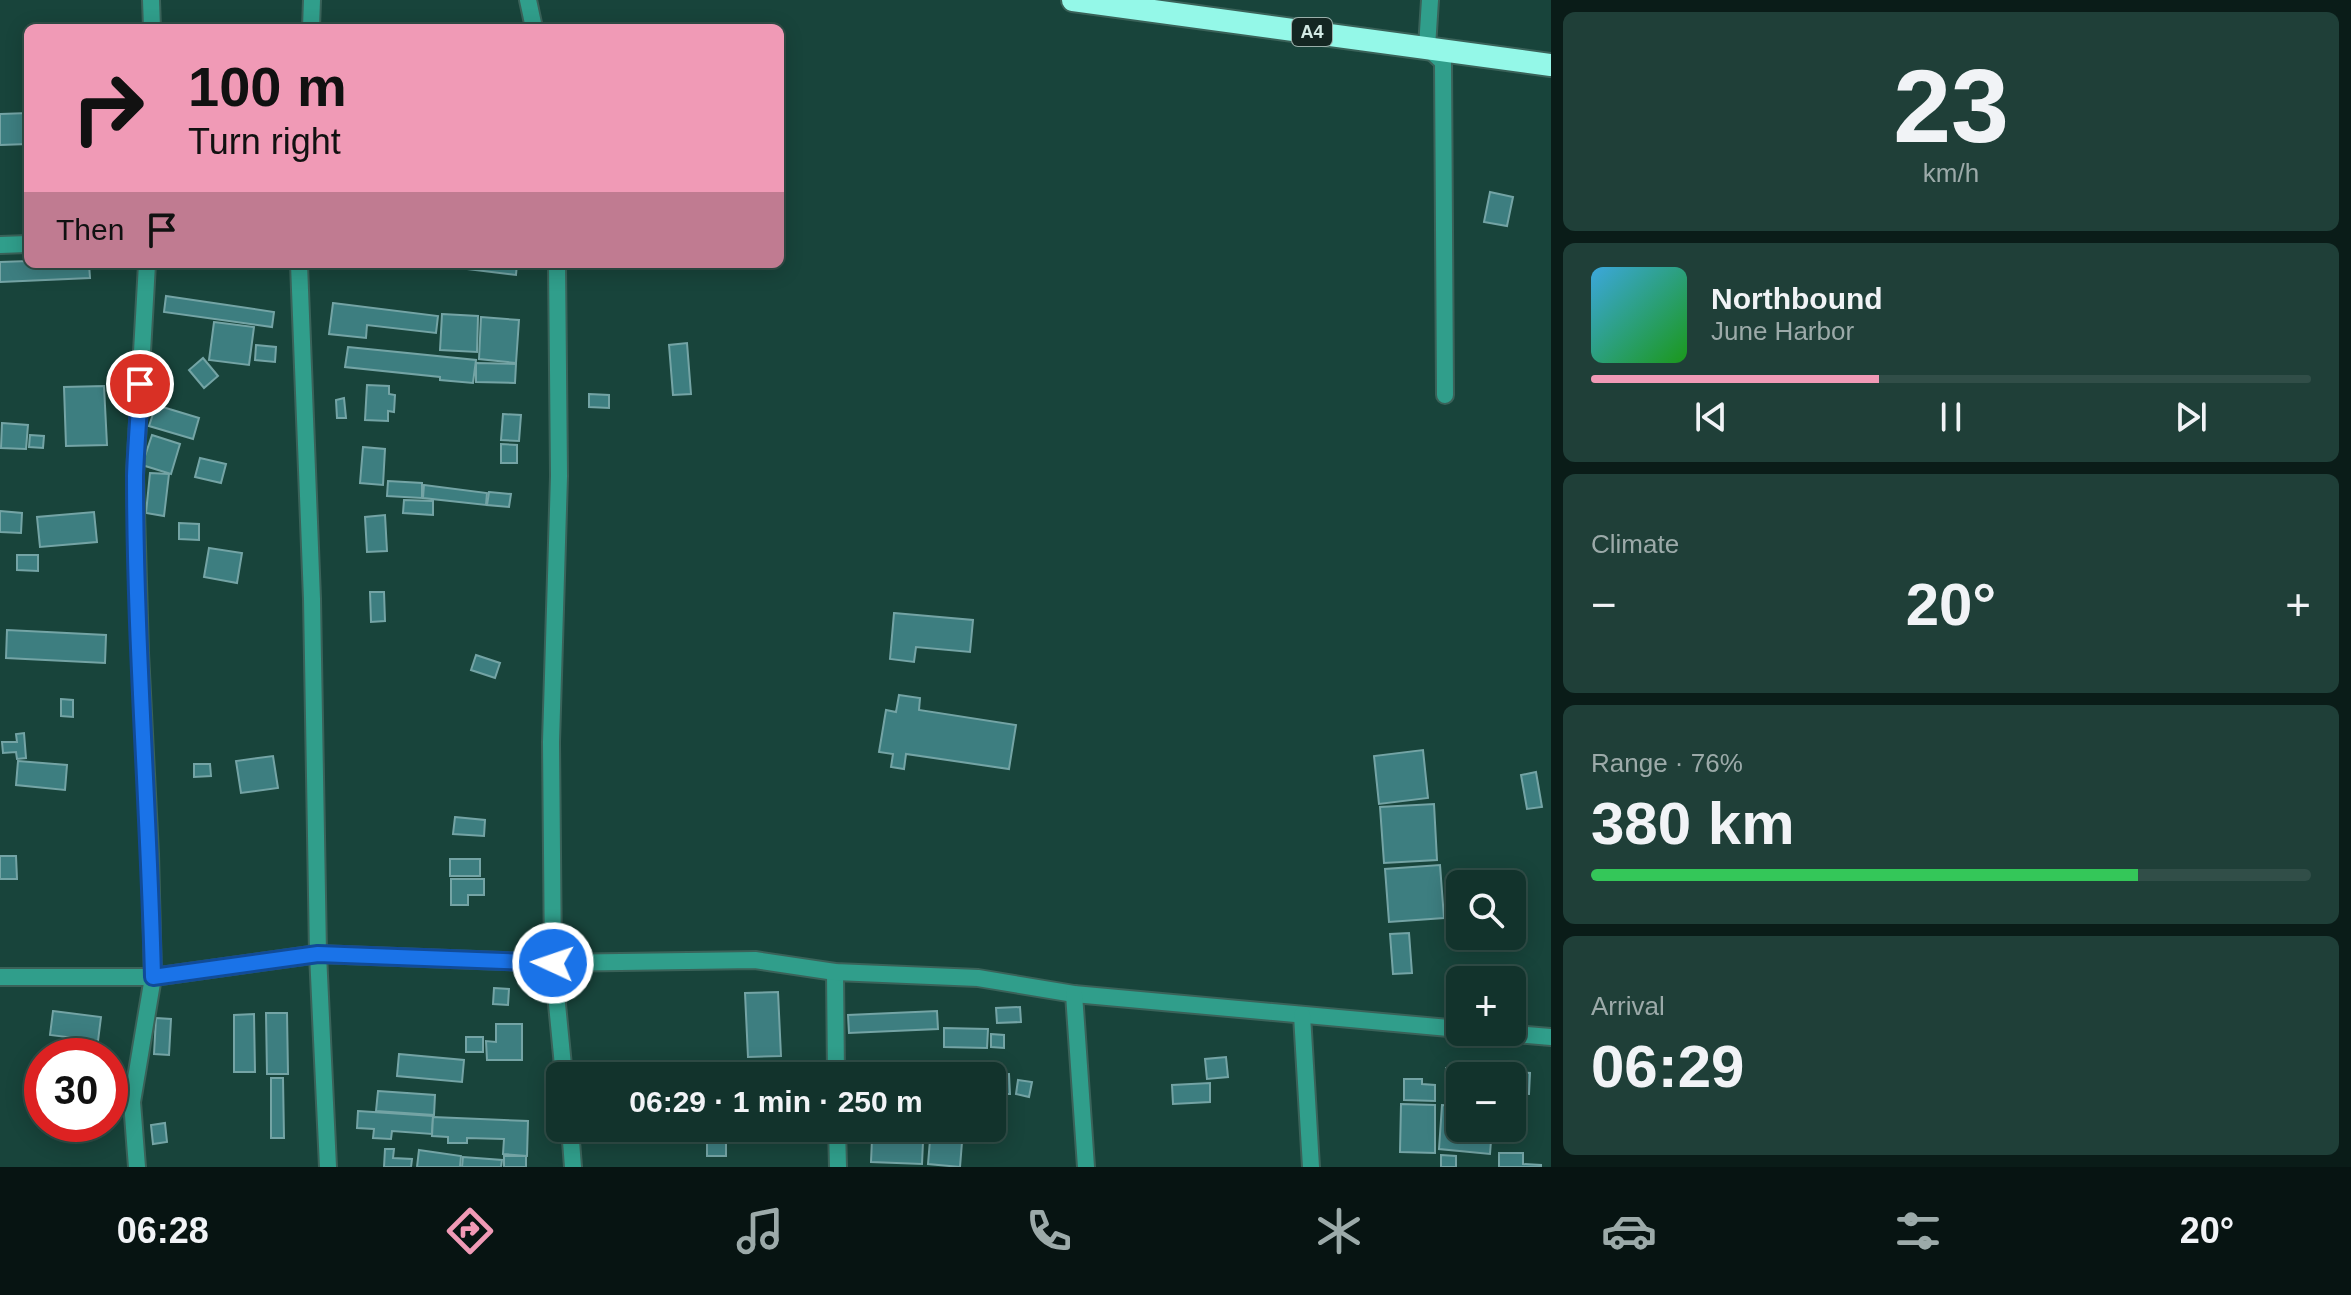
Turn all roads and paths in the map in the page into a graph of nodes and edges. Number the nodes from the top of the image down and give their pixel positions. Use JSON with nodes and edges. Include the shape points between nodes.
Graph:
{"nodes":[{"id":1,"x":151,"y":0,"type":"edge"},
{"id":2,"x":312,"y":0,"type":"edge"},
{"id":3,"x":528,"y":0,"type":"edge"},
{"id":4,"x":1073,"y":0,"type":"edge"},
{"id":5,"x":1430,"y":0,"type":"edge"},
{"id":6,"x":152,"y":24,"type":"edge"},
{"id":7,"x":311,"y":24,"type":"edge"},
{"id":8,"x":533,"y":24,"type":"edge"},
{"id":9,"x":1427,"y":47,"type":"junction"},
{"id":10,"x":1551,"y":65,"type":"edge"},
{"id":11,"x":24,"y":244,"type":"edge"},
{"id":12,"x":0,"y":245,"type":"edge"},
{"id":13,"x":147,"y":268,"type":"edge"},
{"id":14,"x":299,"y":268,"type":"edge"},
{"id":15,"x":557,"y":268,"type":"edge"},
{"id":16,"x":1445,"y":395,"type":"dead end"},
{"id":17,"x":318,"y":954,"type":"junction"},
{"id":18,"x":553,"y":963,"type":"junction"},
{"id":19,"x":835,"y":972,"type":"junction"},
{"id":20,"x":0,"y":977,"type":"edge"},
{"id":21,"x":153,"y":977,"type":"junction"},
{"id":22,"x":1074,"y":994,"type":"junction"},
{"id":23,"x":1302,"y":1015,"type":"junction"},
{"id":24,"x":1446,"y":1028,"type":"edge"},
{"id":25,"x":1526,"y":1035,"type":"edge"},
{"id":26,"x":1551,"y":1037,"type":"edge"},
{"id":27,"x":563,"y":1062,"type":"edge"},
{"id":28,"x":836,"y":1062,"type":"edge"},
{"id":29,"x":571,"y":1142,"type":"edge"},
{"id":30,"x":837,"y":1142,"type":"edge"},
{"id":31,"x":137,"y":1167,"type":"edge"},
{"id":32,"x":328,"y":1167,"type":"edge"},
{"id":33,"x":573,"y":1167,"type":"edge"},
{"id":34,"x":838,"y":1167,"type":"edge"},
{"id":35,"x":1086,"y":1167,"type":"edge"},
{"id":36,"x":1311,"y":1167,"type":"edge"}],
"edges":[{"from":1,"to":6,"type":"street"},
{"from":2,"to":7,"type":"street"},
{"from":3,"to":8,"type":"street"},
{"from":4,"to":9,"type":"highway","number":"A4"},
{"from":5,"to":9,"type":"street"},
{"from":9,"to":10,"type":"highway","number":"A4"},
{"from":9,"to":16,"type":"street","via":[[1443,62]]},
{"from":11,"to":12,"type":"street"},
{"from":13,"to":21,"type":"street","via":[[135,475]]},
{"from":14,"to":17,"type":"street"},
{"from":15,"to":18,"type":"street"},
{"from":17,"to":18,"type":"street"},
{"from":17,"to":21,"type":"street"},
{"from":17,"to":32,"type":"street"},
{"from":18,"to":19,"type":"street","via":[[755,960]]},
{"from":18,"to":27,"type":"street"},
{"from":19,"to":22,"type":"street","via":[[978,978]]},
{"from":19,"to":28,"type":"street"},
{"from":20,"to":21,"type":"street"},
{"from":21,"to":31,"type":"street","via":[[132,1102]]},
{"from":22,"to":23,"type":"street"},
{"from":22,"to":35,"type":"street"},
{"from":23,"to":24,"type":"street"},
{"from":23,"to":36,"type":"street"},
{"from":25,"to":26,"type":"street"},
{"from":29,"to":33,"type":"street"},
{"from":30,"to":34,"type":"street"}]}
